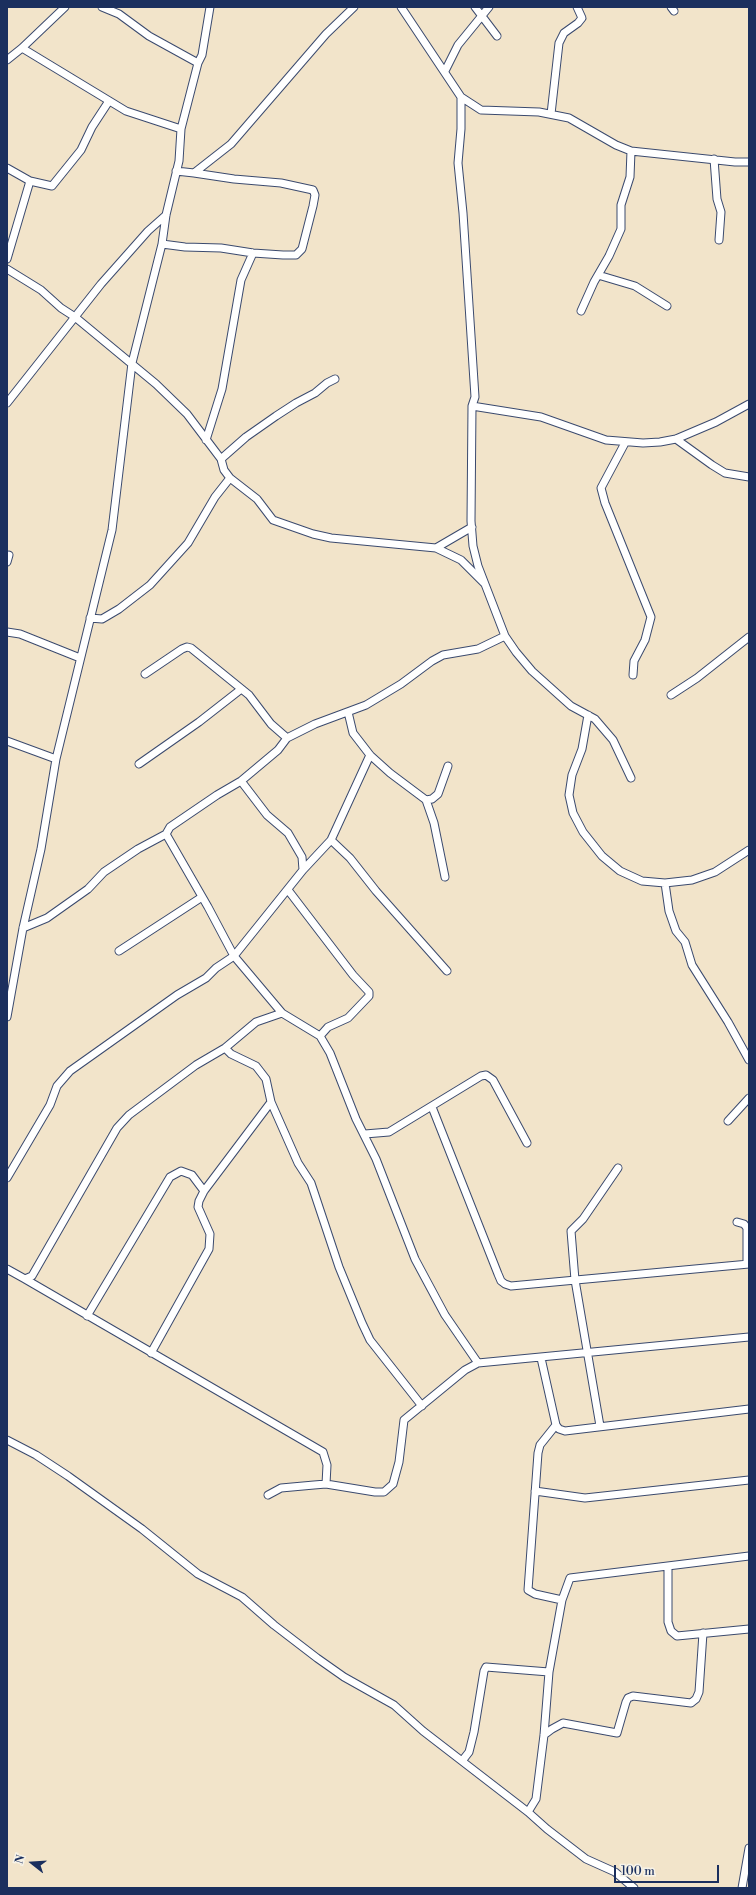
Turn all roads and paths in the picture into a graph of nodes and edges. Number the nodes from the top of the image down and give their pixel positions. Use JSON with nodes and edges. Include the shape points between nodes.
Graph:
{"nodes":[{"id":1,"x":65,"y":7,"type":"edge"},
{"id":2,"x":102,"y":7,"type":"edge"},
{"id":3,"x":210,"y":7,"type":"edge"},
{"id":4,"x":354,"y":7,"type":"edge"},
{"id":5,"x":401,"y":7,"type":"edge"},
{"id":6,"x":475,"y":7,"type":"edge"},
{"id":7,"x":489,"y":7,"type":"edge"},
{"id":8,"x":578,"y":7,"type":"edge"},
{"id":9,"x":121,"y":10,"type":"edge"},
{"id":10,"x":481,"y":16,"type":"junction"},
{"id":11,"x":497,"y":36,"type":"dead end"},
{"id":12,"x":22,"y":48,"type":"junction"},
{"id":13,"x":7,"y":60,"type":"edge"},
{"id":14,"x":198,"y":63,"type":"junction"},
{"id":15,"x":445,"y":71,"type":"junction"},
{"id":16,"x":461,"y":97,"type":"junction"},
{"id":17,"x":110,"y":101,"type":"junction"},
{"id":18,"x":551,"y":114,"type":"junction"},
{"id":19,"x":181,"y":129,"type":"junction"},
{"id":20,"x":631,"y":151,"type":"junction"},
{"id":21,"x":714,"y":160,"type":"junction"},
{"id":22,"x":749,"y":162,"type":"edge"},
{"id":23,"x":7,"y":168,"type":"edge"},
{"id":24,"x":176,"y":171,"type":"junction"},
{"id":25,"x":194,"y":173,"type":"junction"},
{"id":26,"x":30,"y":181,"type":"junction"},
{"id":27,"x":166,"y":215,"type":"junction"},
{"id":28,"x":719,"y":240,"type":"dead end"},
{"id":29,"x":162,"y":244,"type":"junction"},
{"id":30,"x":253,"y":253,"type":"junction"},
{"id":31,"x":7,"y":259,"type":"edge"},
{"id":32,"x":7,"y":269,"type":"edge"},
{"id":33,"x":598,"y":275,"type":"junction"},
{"id":34,"x":667,"y":306,"type":"dead end"},
{"id":35,"x":581,"y":311,"type":"dead end"},
{"id":36,"x":75,"y":317,"type":"junction"},
{"id":37,"x":132,"y":363,"type":"junction"},
{"id":38,"x":335,"y":379,"type":"dead end"},
{"id":39,"x":7,"y":403,"type":"edge"},
{"id":40,"x":749,"y":404,"type":"edge"},
{"id":41,"x":472,"y":406,"type":"junction"},
{"id":42,"x":676,"y":439,"type":"junction"},
{"id":43,"x":206,"y":440,"type":"junction"},
{"id":44,"x":625,"y":443,"type":"junction"},
{"id":45,"x":221,"y":459,"type":"junction"},
{"id":46,"x":749,"y":477,"type":"edge"},
{"id":47,"x":230,"y":478,"type":"junction"},
{"id":48,"x":472,"y":527,"type":"junction"},
{"id":49,"x":436,"y":548,"type":"junction"},
{"id":50,"x":486,"y":586,"type":"junction"},
{"id":51,"x":90,"y":618,"type":"junction"},
{"id":52,"x":7,"y":632,"type":"edge"},
{"id":53,"x":505,"y":636,"type":"junction"},
{"id":54,"x":749,"y":637,"type":"edge"},
{"id":55,"x":80,"y":658,"type":"junction"},
{"id":56,"x":145,"y":674,"type":"dead end"},
{"id":57,"x":633,"y":675,"type":"dead end"},
{"id":58,"x":240,"y":690,"type":"junction"},
{"id":59,"x":671,"y":695,"type":"dead end"},
{"id":60,"x":348,"y":712,"type":"junction"},
{"id":61,"x":588,"y":714,"type":"junction"},
{"id":62,"x":287,"y":738,"type":"junction"},
{"id":63,"x":7,"y":741,"type":"edge"},
{"id":64,"x":370,"y":755,"type":"junction"},
{"id":65,"x":56,"y":759,"type":"junction"},
{"id":66,"x":139,"y":764,"type":"dead end"},
{"id":67,"x":448,"y":766,"type":"dead end"},
{"id":68,"x":631,"y":778,"type":"dead end"},
{"id":69,"x":241,"y":781,"type":"junction"},
{"id":70,"x":426,"y":800,"type":"junction"},
{"id":71,"x":166,"y":834,"type":"junction"},
{"id":72,"x":331,"y":840,"type":"junction"},
{"id":73,"x":749,"y":850,"type":"edge"},
{"id":74,"x":303,"y":870,"type":"junction"},
{"id":75,"x":445,"y":877,"type":"dead end"},
{"id":76,"x":665,"y":883,"type":"junction"},
{"id":77,"x":288,"y":890,"type":"junction"},
{"id":78,"x":202,"y":897,"type":"junction"},
{"id":79,"x":23,"y":928,"type":"junction"},
{"id":80,"x":119,"y":951,"type":"dead end"},
{"id":81,"x":234,"y":956,"type":"junction"},
{"id":82,"x":447,"y":972,"type":"dead end"},
{"id":83,"x":282,"y":1013,"type":"junction"},
{"id":84,"x":7,"y":1017,"type":"edge"},
{"id":85,"x":320,"y":1036,"type":"junction"},
{"id":86,"x":225,"y":1048,"type":"junction"},
{"id":87,"x":749,"y":1060,"type":"edge"},
{"id":88,"x":749,"y":1098,"type":"edge"},
{"id":89,"x":270,"y":1102,"type":"junction"},
{"id":90,"x":432,"y":1107,"type":"junction"},
{"id":91,"x":728,"y":1121,"type":"dead end"},
{"id":92,"x":365,"y":1134,"type":"junction"},
{"id":93,"x":527,"y":1143,"type":"dead end"},
{"id":94,"x":618,"y":1168,"type":"dead end"},
{"id":95,"x":7,"y":1178,"type":"edge"},
{"id":96,"x":204,"y":1191,"type":"junction"},
{"id":97,"x":737,"y":1222,"type":"dead end"},
{"id":98,"x":748,"y":1264,"type":"edge"},
{"id":99,"x":7,"y":1269,"type":"edge"},
{"id":100,"x":26,"y":1279,"type":"junction"},
{"id":101,"x":574,"y":1280,"type":"junction"},
{"id":102,"x":87,"y":1316,"type":"junction"},
{"id":103,"x":749,"y":1337,"type":"edge"},
{"id":104,"x":151,"y":1353,"type":"junction"},
{"id":105,"x":587,"y":1353,"type":"junction"},
{"id":106,"x":541,"y":1358,"type":"junction"},
{"id":107,"x":478,"y":1363,"type":"junction"},
{"id":108,"x":422,"y":1406,"type":"junction"},
{"id":109,"x":749,"y":1409,"type":"edge"},
{"id":110,"x":556,"y":1425,"type":"junction"},
{"id":111,"x":600,"y":1426,"type":"junction"},
{"id":112,"x":7,"y":1440,"type":"edge"},
{"id":113,"x":749,"y":1480,"type":"edge"},
{"id":114,"x":326,"y":1484,"type":"junction"},
{"id":115,"x":535,"y":1491,"type":"junction"},
{"id":116,"x":268,"y":1495,"type":"dead end"},
{"id":117,"x":749,"y":1556,"type":"edge"},
{"id":118,"x":668,"y":1567,"type":"junction"},
{"id":119,"x":562,"y":1600,"type":"junction"},
{"id":120,"x":749,"y":1629,"type":"edge"},
{"id":121,"x":703,"y":1633,"type":"junction"},
{"id":122,"x":549,"y":1672,"type":"junction"},
{"id":123,"x":544,"y":1735,"type":"junction"},
{"id":124,"x":462,"y":1761,"type":"junction"},
{"id":125,"x":528,"y":1812,"type":"junction"},
{"id":126,"x":749,"y":1848,"type":"edge"},
{"id":127,"x":634,"y":1888,"type":"edge"},
{"id":128,"x":742,"y":1888,"type":"edge"}],
"edges":[{"from":1,"to":12,"type":"street"},
{"from":2,"to":9,"type":"street"},
{"from":3,"to":14,"type":"street","via":[[202,55]]},
{"from":4,"to":25,"type":"street","via":[[326,34],[231,144]]},
{"from":5,"to":15,"type":"street"},
{"from":6,"to":10,"type":"street"},
{"from":7,"to":10,"type":"street"},
{"from":8,"to":18,"type":"street","via":[[582,18],[564,32],[559,43]]},
{"from":9,"to":14,"type":"street","via":[[149,36]]},
{"from":10,"to":11,"type":"street"},
{"from":10,"to":15,"type":"street","via":[[458,45]]},
{"from":12,"to":13,"type":"street"},
{"from":12,"to":17,"type":"street"},
{"from":14,"to":19,"type":"street"},
{"from":15,"to":16,"type":"street"},
{"from":16,"to":18,"type":"street","via":[[481,110]]},
{"from":16,"to":41,"type":"street","via":[[458,162],[475,396]]},
{"from":17,"to":19,"type":"street","via":[[126,111]]},
{"from":17,"to":26,"type":"street","via":[[92,127],[81,150],[52,186]]},
{"from":18,"to":20,"type":"street","via":[[569,118]]},
{"from":19,"to":24,"type":"street"},
{"from":20,"to":21,"type":"street"},
{"from":20,"to":33,"type":"street","via":[[630,177],[621,205],[621,229]]},
{"from":21,"to":22,"type":"street"},
{"from":21,"to":28,"type":"street","via":[[717,199],[721,212]]},
{"from":23,"to":26,"type":"street"},
{"from":24,"to":25,"type":"street"},
{"from":24,"to":27,"type":"street"},
{"from":25,"to":30,"type":"street","via":[[281,183],[313,190],[313,206],[302,249],[296,255]]},
{"from":26,"to":31,"type":"street"},
{"from":27,"to":29,"type":"street"},
{"from":27,"to":36,"type":"street","via":[[148,231]]},
{"from":29,"to":30,"type":"street"},
{"from":29,"to":37,"type":"street"},
{"from":30,"to":43,"type":"street","via":[[241,280],[222,389]]},
{"from":32,"to":36,"type":"street","via":[[41,290]]},
{"from":33,"to":34,"type":"street","via":[[635,286]]},
{"from":33,"to":35,"type":"street"},
{"from":36,"to":37,"type":"street"},
{"from":36,"to":39,"type":"street"},
{"from":37,"to":43,"type":"street","via":[[187,414]]},
{"from":37,"to":51,"type":"street","via":[[112,530]]},
{"from":38,"to":45,"type":"street","via":[[246,437]]},
{"from":40,"to":42,"type":"street"},
{"from":41,"to":44,"type":"street","via":[[541,417],[606,440]]},
{"from":41,"to":48,"type":"street"},
{"from":42,"to":44,"type":"street"},
{"from":42,"to":46,"type":"street","via":[[725,473]]},
{"from":43,"to":45,"type":"street"},
{"from":44,"to":57,"type":"street","via":[[601,488],[651,617],[645,640],[634,661]]},
{"from":45,"to":47,"type":"street"},
{"from":47,"to":49,"type":"street","via":[[257,499],[267,514],[279,523],[313,534],[349,541]]},
{"from":47,"to":51,"type":"street","via":[[215,496],[188,543],[150,585],[102,619]]},
{"from":48,"to":49,"type":"street"},
{"from":48,"to":50,"type":"street","via":[[476,558]]},
{"from":49,"to":50,"type":"street","via":[[462,560]]},
{"from":50,"to":53,"type":"street"},
{"from":51,"to":55,"type":"street"},
{"from":52,"to":55,"type":"street","via":[[20,634]]},
{"from":53,"to":60,"type":"street","via":[[478,649],[443,655],[386,694]]},
{"from":53,"to":61,"type":"street","via":[[532,671],[571,706]]},
{"from":54,"to":59,"type":"street"},
{"from":55,"to":65,"type":"street"},
{"from":56,"to":58,"type":"street","via":[[187,647],[194,650]]},
{"from":58,"to":62,"type":"street","via":[[248,695]]},
{"from":58,"to":66,"type":"street","via":[[200,722]]},
{"from":60,"to":62,"type":"street"},
{"from":60,"to":64,"type":"street","via":[[353,733]]},
{"from":61,"to":68,"type":"street","via":[[613,740]]},
{"from":61,"to":76,"type":"street","via":[[582,749],[572,775],[569,795],[573,813],[583,832],[602,856],[620,871],[642,881]]},
{"from":62,"to":69,"type":"street","via":[[278,750]]},
{"from":63,"to":65,"type":"street"},
{"from":64,"to":70,"type":"street"},
{"from":64,"to":72,"type":"street"},
{"from":65,"to":79,"type":"street"},
{"from":67,"to":70,"type":"street","via":[[438,794]]},
{"from":69,"to":71,"type":"street","via":[[170,827]]},
{"from":69,"to":74,"type":"street","via":[[267,815],[288,833],[302,857]]},
{"from":70,"to":75,"type":"street","via":[[434,823]]},
{"from":71,"to":78,"type":"street"},
{"from":71,"to":79,"type":"street","via":[[104,872],[88,889],[47,918]]},
{"from":72,"to":74,"type":"street"},
{"from":72,"to":82,"type":"street","via":[[350,858]]},
{"from":73,"to":76,"type":"street","via":[[716,872],[692,880]]},
{"from":74,"to":77,"type":"street"},
{"from":76,"to":87,"type":"street","via":[[669,911],[676,931],[685,942],[692,966]]},
{"from":77,"to":81,"type":"street"},
{"from":77,"to":85,"type":"street","via":[[369,992],[369,996],[348,1018],[328,1026]]},
{"from":78,"to":80,"type":"street"},
{"from":78,"to":81,"type":"street"},
{"from":79,"to":84,"type":"street"},
{"from":81,"to":83,"type":"street"},
{"from":81,"to":95,"type":"street","via":[[70,1071],[57,1086],[50,1105]]},
{"from":83,"to":85,"type":"street"},
{"from":83,"to":86,"type":"street","via":[[256,1022]]},
{"from":85,"to":92,"type":"street"},
{"from":86,"to":89,"type":"street","via":[[261,1071],[266,1078]]},
{"from":86,"to":100,"type":"street","via":[[196,1065],[129,1115],[117,1128],[32,1276]]},
{"from":88,"to":91,"type":"street"},
{"from":89,"to":96,"type":"street"},
{"from":89,"to":108,"type":"street","via":[[310,1183],[362,1324],[370,1340]]},
{"from":90,"to":92,"type":"street","via":[[389,1132]]},
{"from":90,"to":93,"type":"street","via":[[481,1076],[490,1076]]},
{"from":90,"to":101,"type":"street","via":[[501,1281],[511,1286]]},
{"from":92,"to":107,"type":"street","via":[[415,1259],[445,1315]]},
{"from":94,"to":101,"type":"street","via":[[583,1219],[571,1231]]},
{"from":96,"to":102,"type":"street","via":[[192,1175],[181,1172],[170,1177]]},
{"from":96,"to":104,"type":"street","via":[[198,1207],[210,1234],[209,1249]]},
{"from":97,"to":98,"type":"street","via":[[747,1228]]},
{"from":98,"to":101,"type":"street"},
{"from":99,"to":100,"type":"street"},
{"from":100,"to":102,"type":"street"},
{"from":101,"to":105,"type":"street"},
{"from":102,"to":104,"type":"street"},
{"from":103,"to":105,"type":"street"},
{"from":104,"to":114,"type":"street","via":[[323,1452],[327,1464]]},
{"from":105,"to":106,"type":"street"},
{"from":105,"to":111,"type":"street"},
{"from":106,"to":107,"type":"street"},
{"from":106,"to":110,"type":"street"},
{"from":107,"to":108,"type":"street","via":[[465,1370]]},
{"from":108,"to":114,"type":"street","via":[[404,1420],[399,1462],[393,1484],[389,1488],[384,1492],[374,1492]]},
{"from":109,"to":111,"type":"street"},
{"from":110,"to":111,"type":"street","via":[[565,1431]]},
{"from":110,"to":115,"type":"street","via":[[540,1445]]},
{"from":112,"to":124,"type":"street","via":[[68,1476],[142,1529],[198,1574],[242,1597],[317,1658],[344,1677],[394,1705]]},
{"from":113,"to":115,"type":"street","via":[[585,1498]]},
{"from":114,"to":116,"type":"street","via":[[281,1488]]},
{"from":115,"to":119,"type":"street","via":[[528,1590]]},
{"from":117,"to":118,"type":"street"},
{"from":118,"to":119,"type":"street","via":[[570,1578]]},
{"from":118,"to":121,"type":"street","via":[[668,1622],[671,1631],[677,1636]]},
{"from":119,"to":122,"type":"street"},
{"from":120,"to":121,"type":"street"},
{"from":121,"to":123,"type":"street","via":[[699,1692],[691,1703],[633,1696],[626,1702],[617,1733],[563,1723]]},
{"from":122,"to":123,"type":"street"},
{"from":122,"to":124,"type":"street","via":[[486,1667],[469,1752]]},
{"from":123,"to":125,"type":"street","via":[[536,1799]]},
{"from":124,"to":125,"type":"street"},
{"from":125,"to":127,"type":"street","via":[[547,1830],[586,1859],[615,1872]]},
{"from":126,"to":128,"type":"street"}]}
